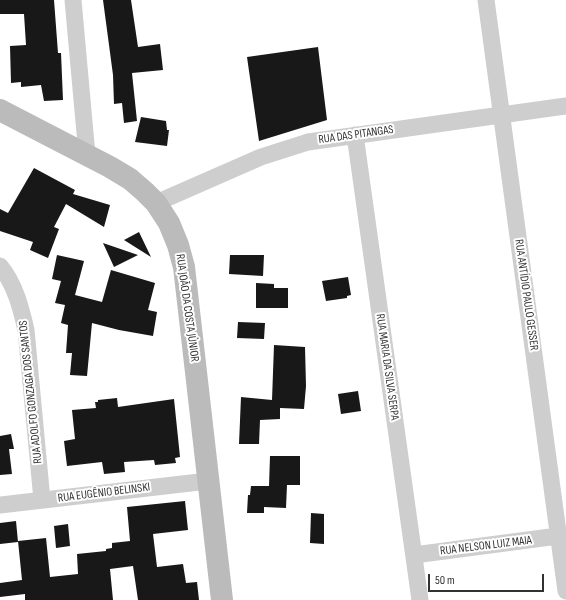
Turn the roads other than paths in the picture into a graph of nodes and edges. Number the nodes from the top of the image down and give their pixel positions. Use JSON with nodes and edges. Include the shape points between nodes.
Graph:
{"nodes":[{"id":1,"x":73,"y":0,"type":"edge"},
{"id":2,"x":486,"y":0,"type":"edge"},
{"id":3,"x":566,"y":106,"type":"edge"},
{"id":4,"x":0,"y":110,"type":"edge"},
{"id":5,"x":502,"y":115,"type":"junction"},
{"id":6,"x":355,"y":135,"type":"junction"},
{"id":7,"x":87,"y":155,"type":"junction"},
{"id":8,"x":156,"y":203,"type":"junction"},
{"id":9,"x":0,"y":266,"type":"edge"},
{"id":10,"x":208,"y":481,"type":"junction"},
{"id":11,"x":42,"y":500,"type":"junction"},
{"id":12,"x":0,"y":505,"type":"edge"},
{"id":13,"x":558,"y":536,"type":"junction"},
{"id":14,"x":414,"y":555,"type":"junction"},
{"id":15,"x":566,"y":591,"type":"edge"},
{"id":16,"x":222,"y":600,"type":"edge"},
{"id":17,"x":420,"y":600,"type":"edge"}],
"edges":[{"from":1,"to":7,"type":"street"},
{"from":2,"to":5,"type":"street","name":"RUA ANTÍDIO PAULO GESSER"},
{"from":3,"to":5,"type":"street","name":"RUA DAS PITANGAS"},
{"from":4,"to":7,"type":"main road","name":"RUA JOÃO DA COSTA JÚNIOR"},
{"from":5,"to":6,"type":"street","name":"RUA DAS PITANGAS"},
{"from":5,"to":13,"type":"street","name":"RUA ANTÍDIO PAULO GESSER"},
{"from":6,"to":8,"type":"street","name":"RUA DAS PITANGAS","via":[[308,142],[281,150]]},
{"from":6,"to":14,"type":"street","name":"RUA MARIA DA SILVA SERPA"},
{"from":7,"to":8,"type":"main road","name":"RUA JOÃO DA COSTA JÚNIOR","via":[[130,179]]},
{"from":8,"to":10,"type":"main road","name":"RUA JOÃO DA COSTA JÚNIOR","via":[[169,222],[184,267]]},
{"from":9,"to":11,"type":"street","name":"RUA ADOLFO GONZAGA DOS SANTOS","via":[[13,287],[26,330]]},
{"from":10,"to":11,"type":"street","name":"RUA EUGÊNIO BELINSKI"},
{"from":10,"to":16,"type":"main road","name":"RUA JOÃO DA COSTA JÚNIOR"},
{"from":11,"to":12,"type":"street","name":"RUA EUGÊNIO BELINSKI"},
{"from":13,"to":14,"type":"street","name":"RUA NELSON LUIZ MAIA"},
{"from":13,"to":15,"type":"street","name":"RUA ANTÍDIO PAULO GESSER"},
{"from":14,"to":17,"type":"street","name":"RUA MARIA DA SILVA SERPA"}]}
